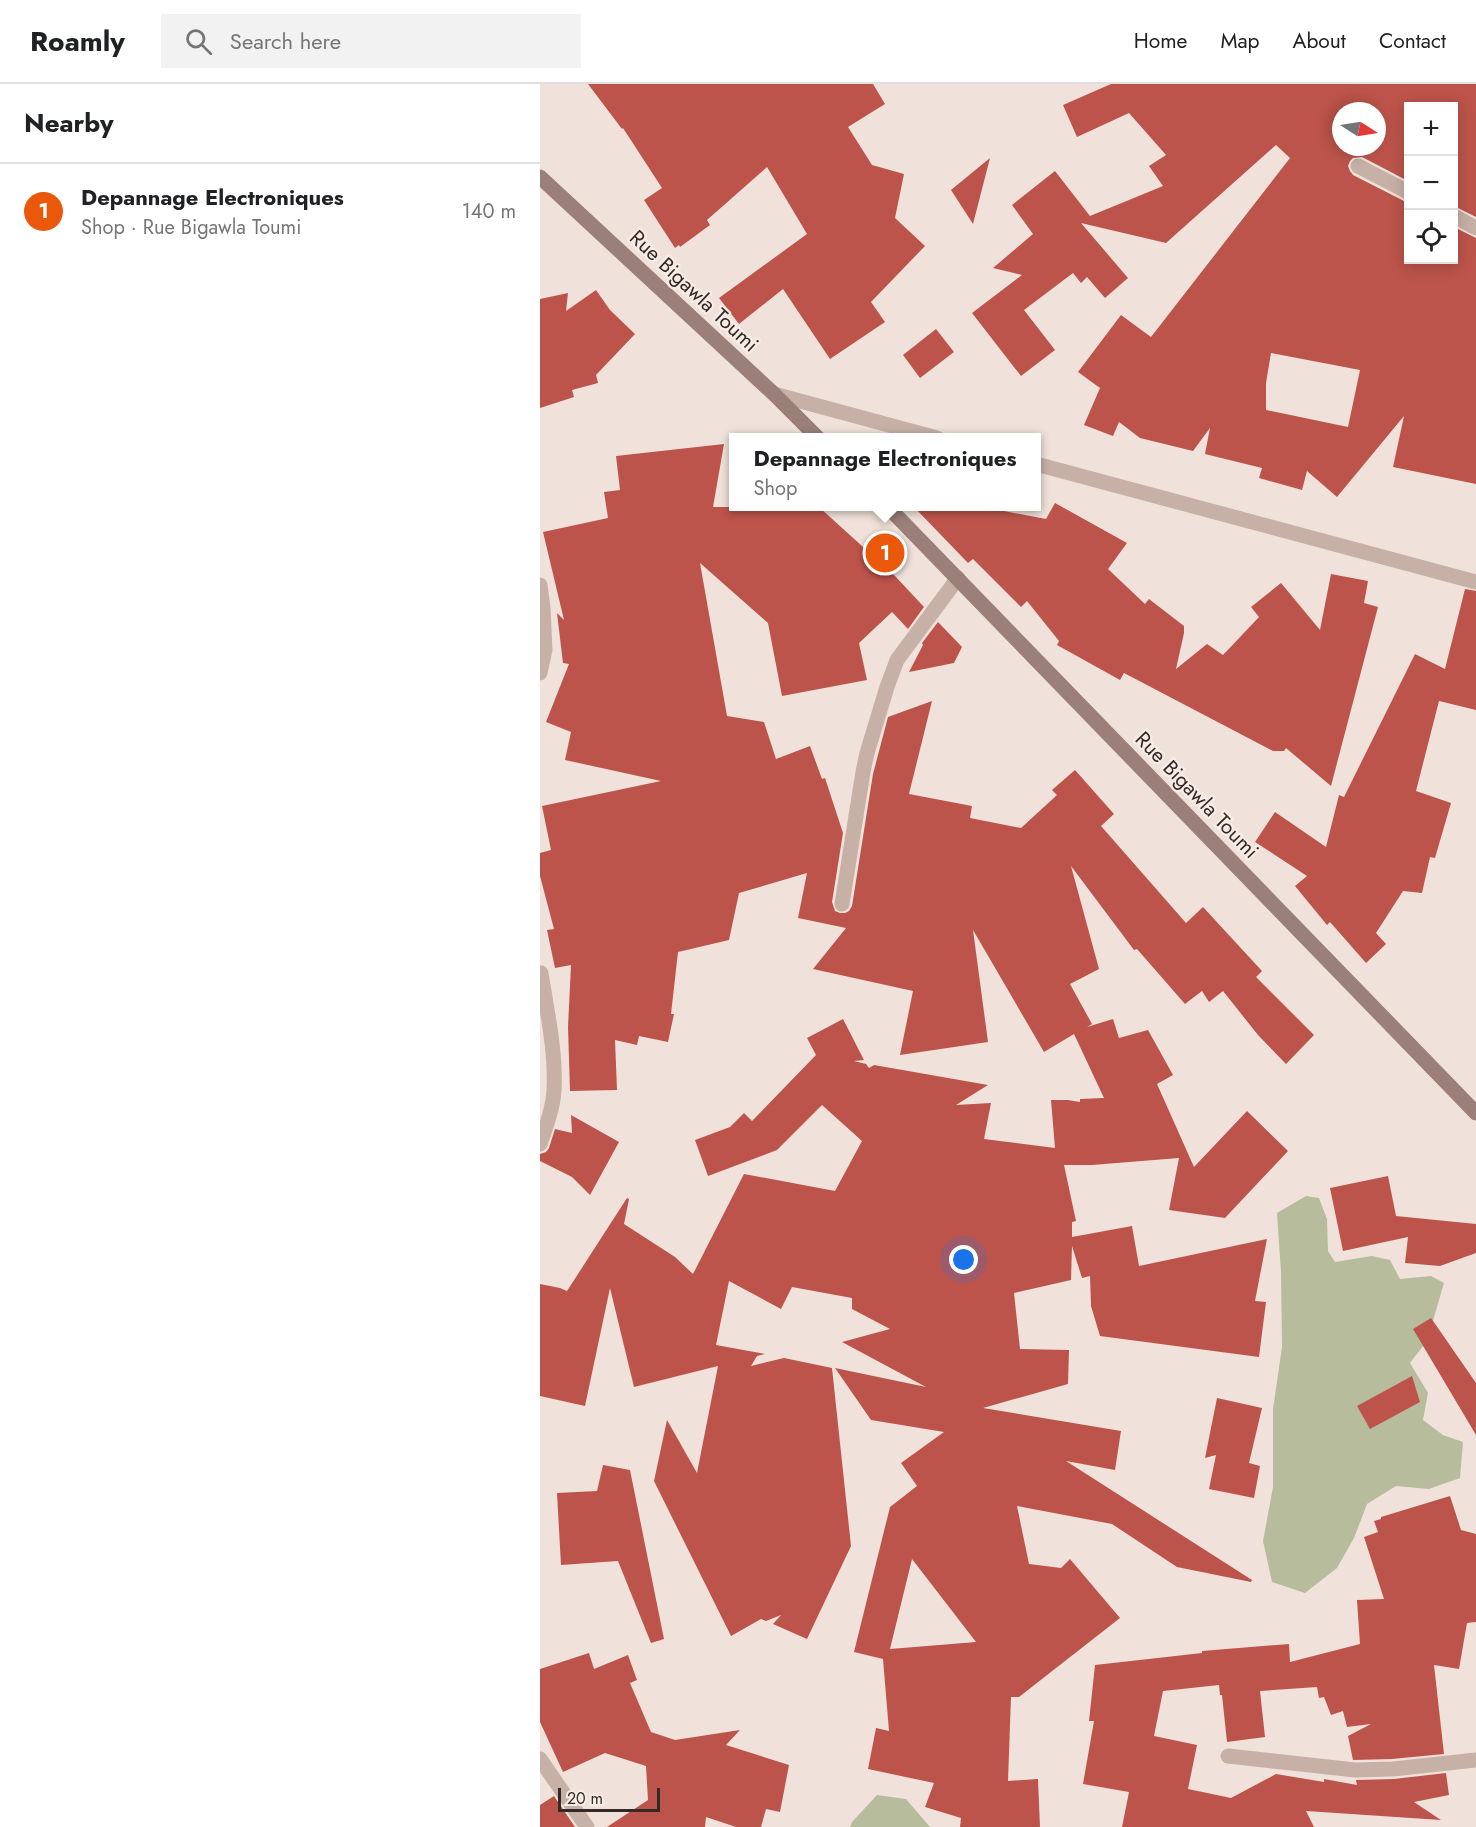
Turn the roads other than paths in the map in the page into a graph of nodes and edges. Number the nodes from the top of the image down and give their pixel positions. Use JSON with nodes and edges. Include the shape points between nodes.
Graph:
{"nodes":[{"id":1,"x":1358,"y":166,"type":"dead end"},
{"id":2,"x":540,"y":177,"type":"edge"},
{"id":3,"x":1404,"y":190,"type":"edge"},
{"id":4,"x":1458,"y":218,"type":"edge"},
{"id":5,"x":1476,"y":228,"type":"edge"},
{"id":6,"x":774,"y":394,"type":"junction"},
{"id":7,"x":813,"y":433,"type":"edge"},
{"id":8,"x":919,"y":433,"type":"edge"},
{"id":9,"x":1041,"y":465,"type":"edge"},
{"id":10,"x":891,"y":511,"type":"edge"},
{"id":11,"x":958,"y":578,"type":"junction"},
{"id":12,"x":1476,"y":582,"type":"edge"},
{"id":13,"x":540,"y":585,"type":"edge"},
{"id":14,"x":540,"y":673,"type":"edge"},
{"id":15,"x":842,"y":904,"type":"dead end"},
{"id":16,"x":540,"y":972,"type":"edge"},
{"id":17,"x":1476,"y":1113,"type":"edge"},
{"id":18,"x":540,"y":1144,"type":"edge"},
{"id":19,"x":1228,"y":1756,"type":"dead end"},
{"id":20,"x":540,"y":1759,"type":"edge"},
{"id":21,"x":1476,"y":1760,"type":"edge"},
{"id":22,"x":587,"y":1827,"type":"edge"}],
"edges":[{"from":1,"to":3,"type":"street"},
{"from":2,"to":6,"type":"street","name":"Rue Bigawla Toumi"},
{"from":4,"to":5,"type":"street"},
{"from":6,"to":7,"type":"street","name":"Rue Bigawla Toumi"},
{"from":6,"to":8,"type":"street"},
{"from":9,"to":12,"type":"street"},
{"from":10,"to":11,"type":"street","name":"Rue Bigawla Toumi"},
{"from":11,"to":15,"type":"street","via":[[897,660],[887,687],[863,772]]},
{"from":11,"to":17,"type":"street","name":"Rue Bigawla Toumi"},
{"from":13,"to":14,"type":"street","via":[[545,650]]},
{"from":16,"to":18,"type":"street","via":[[554,1052],[554,1092]]},
{"from":19,"to":21,"type":"street","via":[[1355,1770]]},
{"from":20,"to":22,"type":"street"}]}
